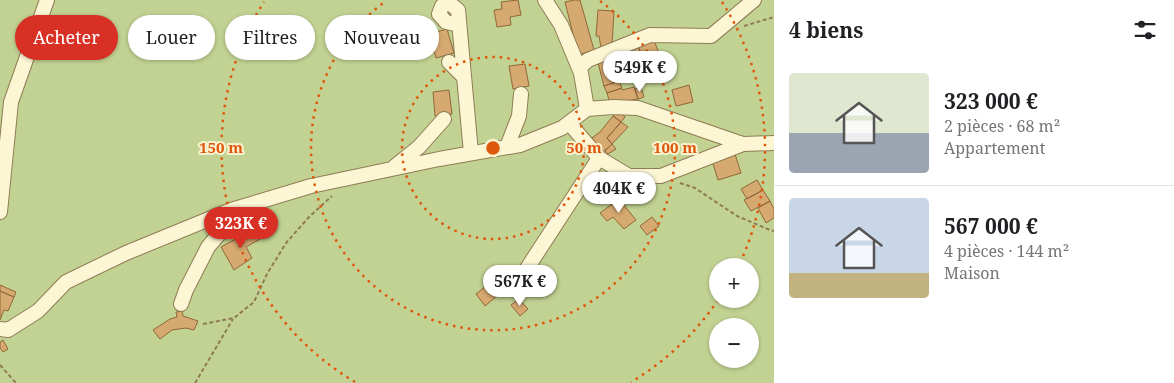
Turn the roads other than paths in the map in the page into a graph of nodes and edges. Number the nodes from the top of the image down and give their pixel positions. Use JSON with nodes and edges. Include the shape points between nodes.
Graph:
{"nodes":[{"id":1,"x":47,"y":0,"type":"edge"},
{"id":2,"x":545,"y":0,"type":"edge"},
{"id":3,"x":754,"y":0,"type":"edge"},
{"id":4,"x":459,"y":25,"type":"dead end"},
{"id":5,"x":449,"y":62,"type":"dead end"},
{"id":6,"x":579,"y":68,"type":"junction"},
{"id":7,"x":464,"y":77,"type":"junction"},
{"id":8,"x":521,"y":94,"type":"dead end"},
{"id":9,"x":587,"y":109,"type":"junction"},
{"id":10,"x":444,"y":119,"type":"dead end"},
{"id":11,"x":569,"y":123,"type":"junction"},
{"id":12,"x":774,"y":143,"type":"edge"},
{"id":13,"x":743,"y":144,"type":"junction"},
{"id":14,"x":507,"y":147,"type":"junction"},
{"id":15,"x":471,"y":154,"type":"junction"},
{"id":16,"x":599,"y":158,"type":"junction"},
{"id":17,"x":392,"y":169,"type":"junction"},
{"id":18,"x":242,"y":207,"type":"junction"},
{"id":19,"x":0,"y":212,"type":"edge"},
{"id":20,"x":524,"y":273,"type":"dead end"},
{"id":21,"x":181,"y":304,"type":"dead end"},
{"id":22,"x":0,"y":328,"type":"edge"}],
"edges":[{"from":1,"to":19,"type":"street","via":[[11,102]]},
{"from":2,"to":6,"type":"street","via":[[561,25]]},
{"from":3,"to":6,"type":"street","via":[[711,36],[650,35],[588,60]]},
{"from":4,"to":7,"type":"street"},
{"from":5,"to":7,"type":"street"},
{"from":6,"to":9,"type":"street"},
{"from":7,"to":15,"type":"street"},
{"from":8,"to":14,"type":"street","via":[[519,116]]},
{"from":9,"to":11,"type":"street"},
{"from":9,"to":13,"type":"street","via":[[638,108]]},
{"from":10,"to":17,"type":"street","via":[[419,147]]},
{"from":11,"to":14,"type":"street","via":[[520,145]]},
{"from":11,"to":16,"type":"street"},
{"from":12,"to":13,"type":"street"},
{"from":13,"to":16,"type":"street","via":[[661,176],[629,176]]},
{"from":14,"to":15,"type":"street"},
{"from":15,"to":17,"type":"street"},
{"from":16,"to":20,"type":"street"},
{"from":17,"to":18,"type":"street","via":[[311,186]]},
{"from":18,"to":21,"type":"street","via":[[208,247]]},
{"from":18,"to":22,"type":"street","via":[[126,253],[66,282],[38,311],[8,330]]}]}
